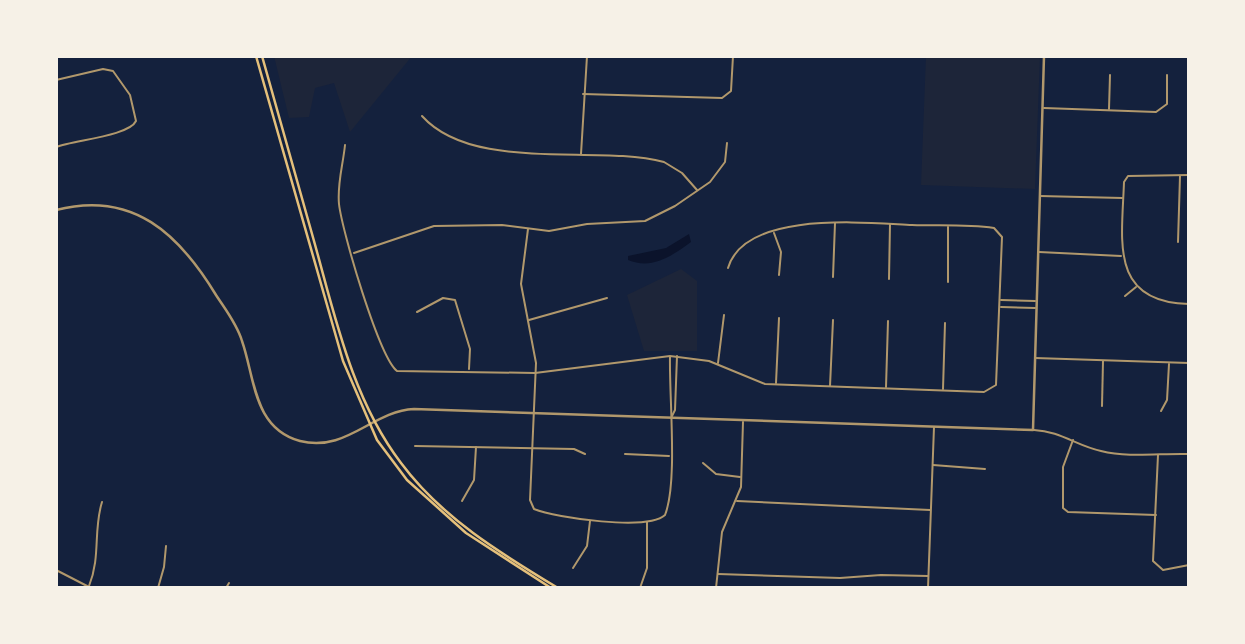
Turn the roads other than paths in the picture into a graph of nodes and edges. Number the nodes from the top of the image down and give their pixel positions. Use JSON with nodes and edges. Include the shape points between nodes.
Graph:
{"nodes":[{"id":1,"x":256,"y":56,"type":"edge"},
{"id":2,"x":262,"y":56,"type":"edge"},
{"id":3,"x":587,"y":56,"type":"edge"},
{"id":4,"x":733,"y":56,"type":"edge"},
{"id":5,"x":1044,"y":56,"type":"edge"},
{"id":6,"x":1110,"y":75,"type":"dead end"},
{"id":7,"x":1167,"y":75,"type":"dead end"},
{"id":8,"x":56,"y":80,"type":"edge"},
{"id":9,"x":583,"y":94,"type":"junction"},
{"id":10,"x":1043,"y":108,"type":"junction"},
{"id":11,"x":1109,"y":110,"type":"junction"},
{"id":12,"x":422,"y":116,"type":"dead end"},
{"id":13,"x":727,"y":143,"type":"dead end"},
{"id":14,"x":345,"y":145,"type":"dead end"},
{"id":15,"x":56,"y":147,"type":"edge"},
{"id":16,"x":581,"y":155,"type":"junction"},
{"id":17,"x":1180,"y":175,"type":"junction"},
{"id":18,"x":1189,"y":175,"type":"edge"},
{"id":19,"x":697,"y":191,"type":"junction"},
{"id":20,"x":1040,"y":196,"type":"junction"},
{"id":21,"x":1123,"y":198,"type":"junction"},
{"id":22,"x":56,"y":210,"type":"edge"},
{"id":23,"x":835,"y":222,"type":"junction"},
{"id":24,"x":890,"y":224,"type":"junction"},
{"id":25,"x":948,"y":226,"type":"junction"},
{"id":26,"x":528,"y":229,"type":"junction"},
{"id":27,"x":773,"y":232,"type":"junction"},
{"id":28,"x":1178,"y":242,"type":"dead end"},
{"id":29,"x":1037,"y":252,"type":"junction"},
{"id":30,"x":353,"y":253,"type":"junction"},
{"id":31,"x":1122,"y":256,"type":"junction"},
{"id":32,"x":728,"y":268,"type":"dead end"},
{"id":33,"x":779,"y":275,"type":"dead end"},
{"id":34,"x":833,"y":277,"type":"dead end"},
{"id":35,"x":888,"y":279,"type":"dead end"},
{"id":36,"x":948,"y":282,"type":"dead end"},
{"id":37,"x":1137,"y":286,"type":"junction"},
{"id":38,"x":1125,"y":296,"type":"dead end"},
{"id":39,"x":607,"y":298,"type":"dead end"},
{"id":40,"x":1000,"y":300,"type":"junction"},
{"id":41,"x":1035,"y":301,"type":"junction"},
{"id":42,"x":1189,"y":304,"type":"edge"},
{"id":43,"x":999,"y":307,"type":"junction"},
{"id":44,"x":1035,"y":308,"type":"junction"},
{"id":45,"x":417,"y":312,"type":"dead end"},
{"id":46,"x":724,"y":315,"type":"dead end"},
{"id":47,"x":779,"y":318,"type":"dead end"},
{"id":48,"x":528,"y":320,"type":"junction"},
{"id":49,"x":833,"y":320,"type":"dead end"},
{"id":50,"x":888,"y":321,"type":"dead end"},
{"id":51,"x":945,"y":323,"type":"dead end"},
{"id":52,"x":670,"y":356,"type":"junction"},
{"id":53,"x":677,"y":356,"type":"junction"},
{"id":54,"x":1034,"y":358,"type":"junction"},
{"id":55,"x":1103,"y":360,"type":"junction"},
{"id":56,"x":1169,"y":363,"type":"junction"},
{"id":57,"x":1189,"y":363,"type":"edge"},
{"id":58,"x":718,"y":364,"type":"junction"},
{"id":59,"x":469,"y":370,"type":"junction"},
{"id":60,"x":535,"y":373,"type":"junction"},
{"id":61,"x":776,"y":384,"type":"junction"},
{"id":62,"x":830,"y":386,"type":"junction"},
{"id":63,"x":886,"y":388,"type":"junction"},
{"id":64,"x":943,"y":390,"type":"junction"},
{"id":65,"x":1102,"y":406,"type":"dead end"},
{"id":66,"x":1161,"y":411,"type":"dead end"},
{"id":67,"x":534,"y":412,"type":"junction"},
{"id":68,"x":672,"y":417,"type":"junction"},
{"id":69,"x":743,"y":420,"type":"junction"},
{"id":70,"x":375,"y":421,"type":"junction"},
{"id":71,"x":369,"y":425,"type":"junction"},
{"id":72,"x":934,"y":426,"type":"junction"},
{"id":73,"x":1033,"y":430,"type":"junction"},
{"id":74,"x":1073,"y":440,"type":"junction"},
{"id":75,"x":415,"y":446,"type":"dead end"},
{"id":76,"x":476,"y":446,"type":"junction"},
{"id":77,"x":532,"y":447,"type":"junction"},
{"id":78,"x":585,"y":454,"type":"dead end"},
{"id":79,"x":625,"y":454,"type":"dead end"},
{"id":80,"x":1158,"y":454,"type":"junction"},
{"id":81,"x":1189,"y":454,"type":"edge"},
{"id":82,"x":670,"y":456,"type":"junction"},
{"id":83,"x":703,"y":463,"type":"dead end"},
{"id":84,"x":932,"y":465,"type":"junction"},
{"id":85,"x":985,"y":469,"type":"dead end"},
{"id":86,"x":741,"y":477,"type":"junction"},
{"id":87,"x":462,"y":501,"type":"dead end"},
{"id":88,"x":737,"y":501,"type":"junction"},
{"id":89,"x":102,"y":502,"type":"dead end"},
{"id":90,"x":930,"y":510,"type":"junction"},
{"id":91,"x":1156,"y":515,"type":"junction"},
{"id":92,"x":590,"y":520,"type":"junction"},
{"id":93,"x":647,"y":521,"type":"junction"},
{"id":94,"x":166,"y":546,"type":"dead end"},
{"id":95,"x":1189,"y":565,"type":"edge"},
{"id":96,"x":573,"y":568,"type":"dead end"},
{"id":97,"x":56,"y":570,"type":"edge"},
{"id":98,"x":718,"y":574,"type":"junction"},
{"id":99,"x":928,"y":576,"type":"junction"},
{"id":100,"x":229,"y":583,"type":"dead end"},
{"id":101,"x":90,"y":587,"type":"edge"},
{"id":102,"x":158,"y":588,"type":"edge"},
{"id":103,"x":226,"y":588,"type":"edge"},
{"id":104,"x":551,"y":588,"type":"edge"},
{"id":105,"x":558,"y":588,"type":"edge"},
{"id":106,"x":640,"y":588,"type":"edge"},
{"id":107,"x":716,"y":588,"type":"edge"},
{"id":108,"x":928,"y":588,"type":"edge"}],
"edges":[{"from":1,"to":71,"type":"main road","via":[[339,350]]},
{"from":2,"to":70,"type":"main road","via":[[345,349]]},
{"from":3,"to":9,"type":"street"},
{"from":4,"to":9,"type":"street","via":[[731,91],[722,98]]},
{"from":5,"to":10,"type":"street"},
{"from":6,"to":11,"type":"street"},
{"from":7,"to":11,"type":"street","via":[[1163,110]]},
{"from":8,"to":15,"type":"street","via":[[103,69],[113,71],[130,95],[136,121],[125,132]]},
{"from":9,"to":16,"type":"street"},
{"from":10,"to":11,"type":"street"},
{"from":10,"to":20,"type":"street"},
{"from":12,"to":16,"type":"street","via":[[444,133],[481,148]]},
{"from":13,"to":19,"type":"street","via":[[722,168]]},
{"from":14,"to":30,"type":"street","via":[[340,204]]},
{"from":16,"to":19,"type":"street","via":[[664,162],[682,173]]},
{"from":17,"to":18,"type":"street"},
{"from":17,"to":21,"type":"street","via":[[1128,176]]},
{"from":17,"to":28,"type":"street"},
{"from":19,"to":26,"type":"street","via":[[638,222],[587,224],[555,231]]},
{"from":20,"to":21,"type":"street"},
{"from":20,"to":29,"type":"street"},
{"from":21,"to":31,"type":"street"},
{"from":22,"to":71,"type":"street","via":[[83,206],[120,209],[153,222],[178,242],[233,323],[260,408],[285,435],[307,442],[331,442]]},
{"from":23,"to":24,"type":"street"},
{"from":23,"to":27,"type":"street","via":[[803,223]]},
{"from":23,"to":34,"type":"street"},
{"from":24,"to":25,"type":"street"},
{"from":24,"to":35,"type":"street"},
{"from":25,"to":36,"type":"street"},
{"from":25,"to":40,"type":"street","via":[[987,227],[1000,233]]},
{"from":26,"to":30,"type":"street","via":[[434,226]]},
{"from":26,"to":48,"type":"street","via":[[521,284]]},
{"from":27,"to":32,"type":"street","via":[[740,250]]},
{"from":27,"to":33,"type":"street","via":[[781,252]]},
{"from":29,"to":31,"type":"street"},
{"from":29,"to":41,"type":"street"},
{"from":30,"to":59,"type":"street","via":[[374,328],[391,365],[402,371]]},
{"from":31,"to":37,"type":"street"},
{"from":37,"to":38,"type":"street"},
{"from":37,"to":42,"type":"street","via":[[1159,300]]},
{"from":39,"to":48,"type":"street"},
{"from":40,"to":41,"type":"street"},
{"from":40,"to":43,"type":"street"},
{"from":41,"to":44,"type":"street"},
{"from":43,"to":44,"type":"street"},
{"from":43,"to":64,"type":"street","via":[[993,389]]},
{"from":44,"to":54,"type":"street"},
{"from":45,"to":59,"type":"street","via":[[443,298],[455,300],[470,349]]},
{"from":46,"to":58,"type":"street"},
{"from":47,"to":61,"type":"street"},
{"from":48,"to":60,"type":"street"},
{"from":49,"to":62,"type":"street"},
{"from":50,"to":63,"type":"street"},
{"from":51,"to":64,"type":"street"},
{"from":52,"to":53,"type":"street"},
{"from":52,"to":60,"type":"street"},
{"from":52,"to":68,"type":"street"},
{"from":53,"to":58,"type":"street"},
{"from":53,"to":68,"type":"street"},
{"from":54,"to":55,"type":"street"},
{"from":54,"to":73,"type":"street"},
{"from":55,"to":56,"type":"street"},
{"from":55,"to":65,"type":"street"},
{"from":56,"to":57,"type":"street"},
{"from":56,"to":66,"type":"street","via":[[1167,400]]},
{"from":58,"to":61,"type":"street","via":[[755,381]]},
{"from":59,"to":60,"type":"street"},
{"from":60,"to":67,"type":"street"},
{"from":61,"to":62,"type":"street"},
{"from":62,"to":63,"type":"street"},
{"from":63,"to":64,"type":"street"},
{"from":67,"to":68,"type":"street"},
{"from":67,"to":70,"type":"street","via":[[403,410]]},
{"from":67,"to":77,"type":"street"},
{"from":68,"to":69,"type":"street"},
{"from":68,"to":82,"type":"street"},
{"from":69,"to":72,"type":"street"},
{"from":69,"to":86,"type":"street"},
{"from":70,"to":71,"type":"street"},
{"from":70,"to":105,"type":"main road","via":[[402,465],[451,515],[483,542]]},
{"from":71,"to":104,"type":"main road","via":[[398,470],[454,523]]},
{"from":72,"to":73,"type":"street"},
{"from":72,"to":84,"type":"street"},
{"from":73,"to":74,"type":"street"},
{"from":74,"to":80,"type":"street","via":[[1105,452]]},
{"from":74,"to":91,"type":"street","via":[[1063,467],[1063,508],[1068,512]]},
{"from":75,"to":76,"type":"street"},
{"from":76,"to":77,"type":"street"},
{"from":76,"to":87,"type":"street","via":[[474,480]]},
{"from":77,"to":78,"type":"street","via":[[574,449]]},
{"from":77,"to":92,"type":"street","via":[[530,500],[534,509]]},
{"from":79,"to":82,"type":"street"},
{"from":80,"to":81,"type":"street"},
{"from":80,"to":91,"type":"street"},
{"from":82,"to":93,"type":"street","via":[[668,504],[663,518]]},
{"from":83,"to":86,"type":"street","via":[[716,474]]},
{"from":84,"to":85,"type":"street"},
{"from":84,"to":90,"type":"street"},
{"from":86,"to":88,"type":"street"},
{"from":88,"to":90,"type":"street"},
{"from":88,"to":98,"type":"street","via":[[724,524]]},
{"from":89,"to":101,"type":"street","via":[[98,563]]},
{"from":90,"to":99,"type":"street"},
{"from":91,"to":95,"type":"street","via":[[1153,561],[1168,569]]},
{"from":92,"to":93,"type":"street"},
{"from":92,"to":96,"type":"street","via":[[586,550]]},
{"from":93,"to":106,"type":"street","via":[[647,568]]},
{"from":94,"to":102,"type":"street"},
{"from":97,"to":101,"type":"street"},
{"from":98,"to":99,"type":"street","via":[[840,579]]},
{"from":98,"to":107,"type":"street"},
{"from":99,"to":108,"type":"street"},
{"from":100,"to":103,"type":"street"}]}
